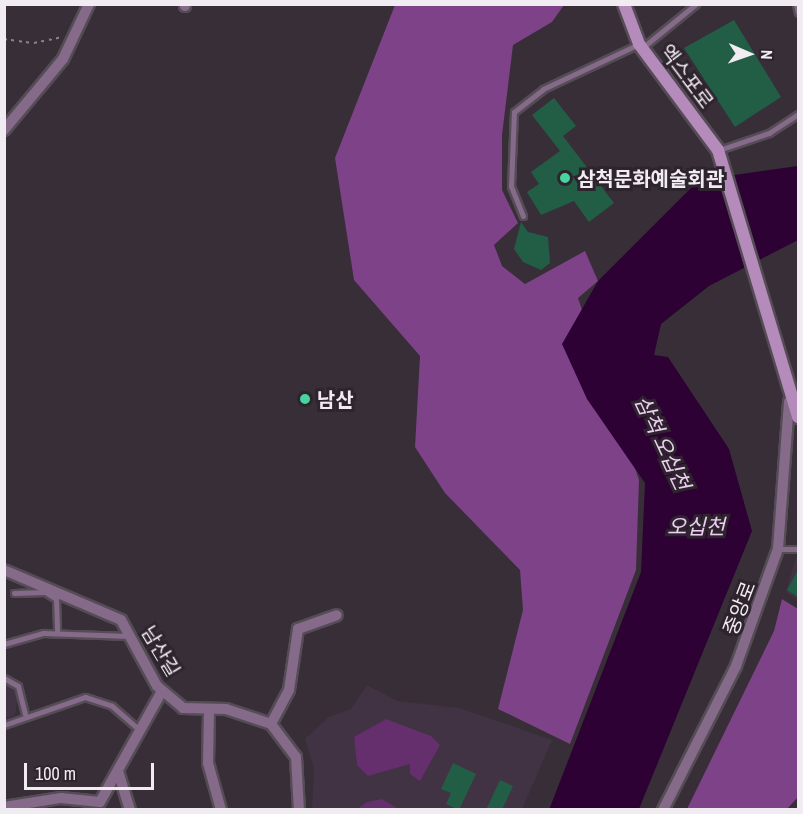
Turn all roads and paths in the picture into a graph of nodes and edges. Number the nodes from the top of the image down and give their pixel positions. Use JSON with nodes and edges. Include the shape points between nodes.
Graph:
{"nodes":[{"id":1,"x":89,"y":4,"type":"edge"},
{"id":2,"x":624,"y":4,"type":"edge"},
{"id":3,"x":696,"y":4,"type":"edge"},
{"id":4,"x":796,"y":4,"type":"edge"},
{"id":5,"x":798,"y":13,"type":"edge"},
{"id":6,"x":71,"y":36,"type":"junction"},
{"id":7,"x":4,"y":39,"type":"edge"},
{"id":8,"x":640,"y":46,"type":"junction"},
{"id":9,"x":798,"y":114,"type":"edge"},
{"id":10,"x":4,"y":130,"type":"edge"},
{"id":11,"x":718,"y":150,"type":"junction"},
{"id":12,"x":523,"y":216,"type":"dead end"},
{"id":13,"x":789,"y":401,"type":"junction"},
{"id":14,"x":798,"y":417,"type":"edge"},
{"id":15,"x":778,"y":549,"type":"junction"},
{"id":16,"x":798,"y":549,"type":"edge"},
{"id":17,"x":4,"y":570,"type":"edge"},
{"id":18,"x":48,"y":590,"type":"junction"},
{"id":19,"x":14,"y":593,"type":"dead end"},
{"id":20,"x":337,"y":615,"type":"dead end"},
{"id":21,"x":57,"y":633,"type":"junction"},
{"id":22,"x":130,"y":636,"type":"junction"},
{"id":23,"x":4,"y":644,"type":"edge"},
{"id":24,"x":4,"y":678,"type":"edge"},
{"id":25,"x":162,"y":691,"type":"junction"},
{"id":26,"x":208,"y":711,"type":"junction"},
{"id":27,"x":26,"y":717,"type":"junction"},
{"id":28,"x":271,"y":724,"type":"junction"},
{"id":29,"x":4,"y":725,"type":"edge"},
{"id":30,"x":140,"y":730,"type":"junction"},
{"id":31,"x":118,"y":771,"type":"junction"},
{"id":32,"x":4,"y":807,"type":"edge"},
{"id":33,"x":130,"y":810,"type":"edge"},
{"id":34,"x":221,"y":810,"type":"edge"},
{"id":35,"x":299,"y":810,"type":"edge"},
{"id":36,"x":663,"y":810,"type":"edge"}],
"edges":[{"from":1,"to":6,"type":"street"},
{"from":2,"to":8,"type":"street","name":"엑스포로"},
{"from":3,"to":8,"type":"lane"},
{"from":4,"to":5,"type":"lane"},
{"from":6,"to":7,"type":"path","via":[[34,43]]},
{"from":6,"to":10,"type":"street","via":[[63,59]]},
{"from":8,"to":11,"type":"street","name":"엑스포로"},
{"from":8,"to":12,"type":"lane","via":[[543,89],[514,112],[511,186]]},
{"from":9,"to":11,"type":"lane","via":[[769,133]]},
{"from":11,"to":13,"type":"street","name":"엑스포로","via":[[775,333]]},
{"from":13,"to":14,"type":"street"},
{"from":13,"to":15,"type":"street","name":"중앙로"},
{"from":15,"to":16,"type":"lane"},
{"from":15,"to":36,"type":"street","name":"중앙로","via":[[736,666]]},
{"from":17,"to":18,"type":"street","name":"남산길"},
{"from":18,"to":19,"type":"lane"},
{"from":18,"to":21,"type":"lane","via":[[56,598]]},
{"from":18,"to":22,"type":"street","name":"남산길","via":[[105,610]]},
{"from":20,"to":28,"type":"street","via":[[298,629],[289,690]]},
{"from":21,"to":22,"type":"lane"},
{"from":21,"to":23,"type":"lane","via":[[24,635]]},
{"from":22,"to":25,"type":"street","name":"남산길"},
{"from":24,"to":27,"type":"lane","via":[[18,686]]},
{"from":25,"to":26,"type":"street","name":"남산길","via":[[183,708]]},
{"from":25,"to":30,"type":"street"},
{"from":26,"to":28,"type":"street","name":"남산길","via":[[240,712]]},
{"from":26,"to":34,"type":"street","via":[[208,763]]},
{"from":27,"to":29,"type":"lane"},
{"from":27,"to":30,"type":"lane","via":[[78,699],[98,699]]},
{"from":28,"to":35,"type":"street","via":[[296,757]]},
{"from":30,"to":31,"type":"street"},
{"from":31,"to":32,"type":"street","via":[[100,802],[61,798]]},
{"from":31,"to":33,"type":"street"}]}
